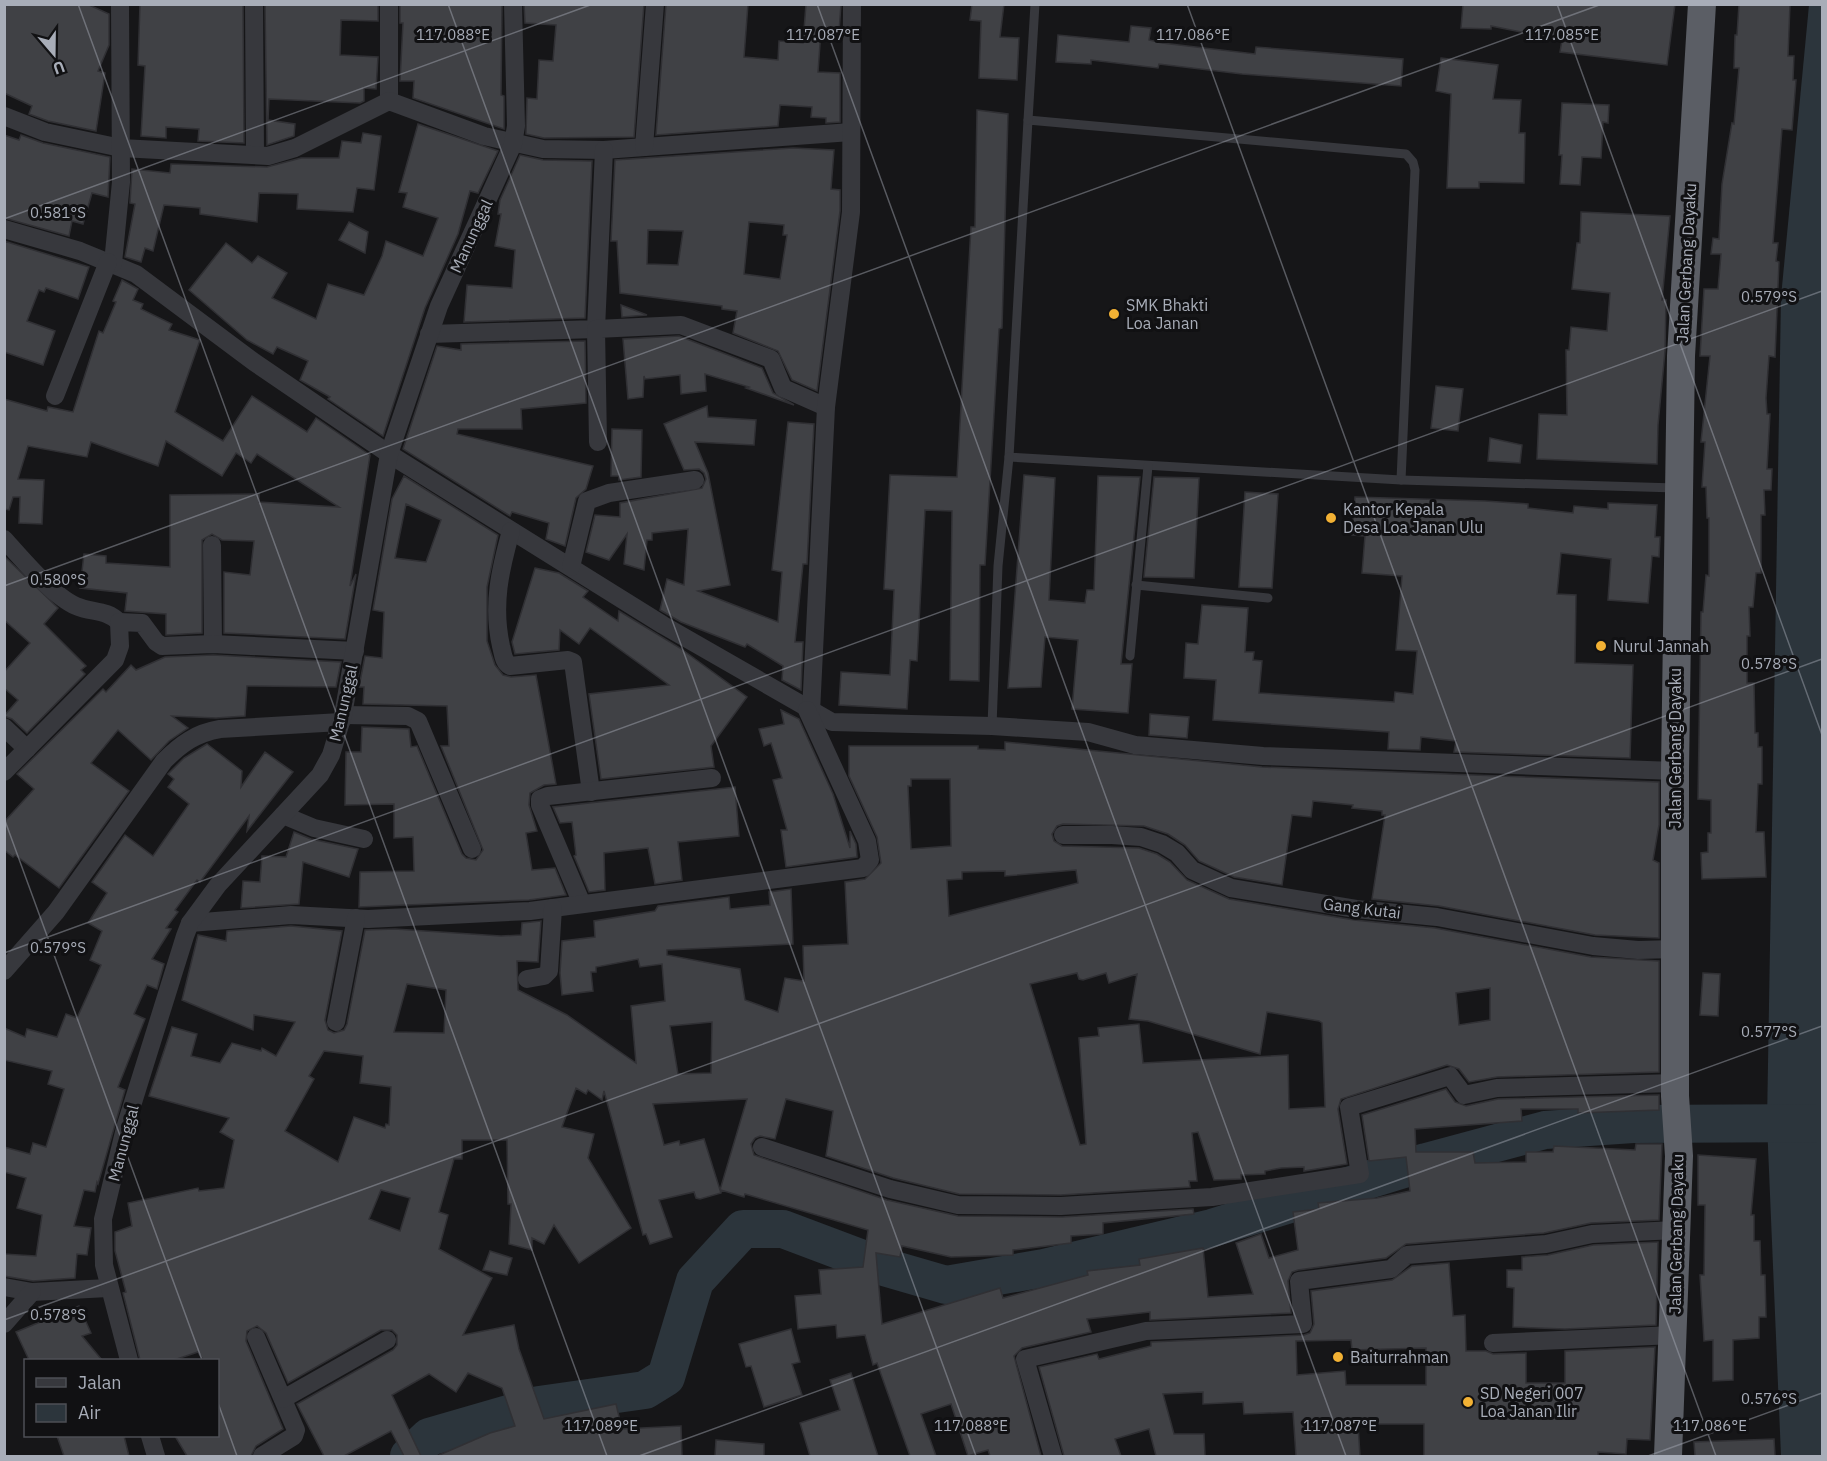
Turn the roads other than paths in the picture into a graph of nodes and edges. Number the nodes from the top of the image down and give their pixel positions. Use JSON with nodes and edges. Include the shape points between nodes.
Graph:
{"nodes":[{"id":1,"x":254,"y":4,"type":"edge"},
{"id":2,"x":389,"y":4,"type":"edge"},
{"id":3,"x":513,"y":4,"type":"edge"},
{"id":4,"x":655,"y":4,"type":"edge"},
{"id":5,"x":852,"y":4,"type":"edge"},
{"id":6,"x":1035,"y":4,"type":"edge"},
{"id":7,"x":1702,"y":4,"type":"edge"},
{"id":8,"x":119,"y":5,"type":"edge"},
{"id":9,"x":389,"y":101,"type":"junction"},
{"id":10,"x":4,"y":116,"type":"edge"},
{"id":11,"x":1028,"y":120,"type":"junction"},
{"id":12,"x":851,"y":132,"type":"junction"},
{"id":13,"x":513,"y":144,"type":"junction"},
{"id":14,"x":644,"y":147,"type":"junction"},
{"id":15,"x":121,"y":148,"type":"junction"},
{"id":16,"x":604,"y":150,"type":"junction"},
{"id":17,"x":255,"y":154,"type":"junction"},
{"id":18,"x":4,"y":229,"type":"edge"},
{"id":19,"x":111,"y":262,"type":"junction"},
{"id":20,"x":596,"y":329,"type":"junction"},
{"id":21,"x":429,"y":334,"type":"junction"},
{"id":22,"x":55,"y":396,"type":"dead end"},
{"id":23,"x":826,"y":407,"type":"junction"},
{"id":24,"x":598,"y":442,"type":"dead end"},
{"id":25,"x":389,"y":454,"type":"junction"},
{"id":26,"x":1009,"y":457,"type":"junction"},
{"id":27,"x":1148,"y":466,"type":"junction"},
{"id":28,"x":695,"y":480,"type":"dead end"},
{"id":29,"x":1401,"y":480,"type":"junction"},
{"id":30,"x":1678,"y":488,"type":"junction"},
{"id":31,"x":511,"y":531,"type":"junction"},
{"id":32,"x":4,"y":539,"type":"edge"},
{"id":33,"x":212,"y":545,"type":"dead end"},
{"id":34,"x":571,"y":567,"type":"junction"},
{"id":35,"x":1136,"y":585,"type":"junction"},
{"id":36,"x":1268,"y":598,"type":"dead end"},
{"id":37,"x":119,"y":622,"type":"junction"},
{"id":38,"x":213,"y":644,"type":"junction"},
{"id":39,"x":355,"y":651,"type":"junction"},
{"id":40,"x":1130,"y":656,"type":"dead end"},
{"id":41,"x":809,"y":711,"type":"junction"},
{"id":42,"x":342,"y":718,"type":"junction"},
{"id":43,"x":992,"y":726,"type":"junction"},
{"id":44,"x":4,"y":727,"type":"edge"},
{"id":45,"x":27,"y":749,"type":"junction"},
{"id":46,"x":1675,"y":771,"type":"junction"},
{"id":47,"x":4,"y":772,"type":"edge"},
{"id":48,"x":712,"y":778,"type":"dead end"},
{"id":49,"x":591,"y":792,"type":"junction"},
{"id":50,"x":283,"y":815,"type":"junction"},
{"id":51,"x":1063,"y":835,"type":"dead end"},
{"id":52,"x":364,"y":838,"type":"dead end"},
{"id":53,"x":472,"y":849,"type":"dead end"},
{"id":54,"x":582,"y":904,"type":"junction"},
{"id":55,"x":553,"y":908,"type":"junction"},
{"id":56,"x":356,"y":918,"type":"junction"},
{"id":57,"x":190,"y":923,"type":"junction"},
{"id":58,"x":1676,"y":949,"type":"junction"},
{"id":59,"x":4,"y":971,"type":"edge"},
{"id":60,"x":527,"y":979,"type":"dead end"},
{"id":61,"x":336,"y":1022,"type":"dead end"},
{"id":62,"x":1675,"y":1090,"type":"junction"},
{"id":63,"x":762,"y":1147,"type":"dead end"},
{"id":64,"x":1676,"y":1230,"type":"junction"},
{"id":65,"x":4,"y":1287,"type":"edge"},
{"id":66,"x":108,"y":1288,"type":"junction"},
{"id":67,"x":32,"y":1292,"type":"junction"},
{"id":68,"x":4,"y":1324,"type":"edge"},
{"id":69,"x":1674,"y":1335,"type":"junction"},
{"id":70,"x":256,"y":1337,"type":"dead end"},
{"id":71,"x":387,"y":1340,"type":"dead end"},
{"id":72,"x":1492,"y":1343,"type":"dead end"},
{"id":73,"x":129,"y":1359,"type":"edge"},
{"id":74,"x":283,"y":1399,"type":"junction"},
{"id":75,"x":150,"y":1437,"type":"edge"},
{"id":76,"x":156,"y":1456,"type":"edge"},
{"id":77,"x":262,"y":1456,"type":"edge"},
{"id":78,"x":1053,"y":1456,"type":"edge"},
{"id":79,"x":1668,"y":1456,"type":"edge"}],
"edges":[{"from":1,"to":17,"type":"street"},
{"from":2,"to":9,"type":"street"},
{"from":3,"to":13,"type":"street","name":"Manunggal"},
{"from":4,"to":14,"type":"street"},
{"from":5,"to":12,"type":"street"},
{"from":6,"to":11,"type":"lane"},
{"from":7,"to":30,"type":"highway","name":"Jalan Gerbang Dayaku","via":[[1688,213]]},
{"from":8,"to":15,"type":"street"},
{"from":9,"to":13,"type":"street"},
{"from":9,"to":17,"type":"street","via":[[282,154]]},
{"from":10,"to":15,"type":"street","via":[[45,132]]},
{"from":11,"to":26,"type":"lane"},
{"from":11,"to":29,"type":"lane","via":[[1406,154],[1414,170]]},
{"from":12,"to":14,"type":"street"},
{"from":12,"to":23,"type":"street","via":[[851,212]]},
{"from":13,"to":16,"type":"street","via":[[543,149]]},
{"from":13,"to":21,"type":"street","name":"Manunggal"},
{"from":14,"to":16,"type":"street"},
{"from":15,"to":17,"type":"street"},
{"from":15,"to":19,"type":"street"},
{"from":16,"to":20,"type":"street"},
{"from":18,"to":19,"type":"street"},
{"from":19,"to":22,"type":"street"},
{"from":19,"to":25,"type":"street","via":[[145,280],[264,369]]},
{"from":20,"to":21,"type":"street"},
{"from":20,"to":23,"type":"street","via":[[681,325],[771,359],[783,388]]},
{"from":20,"to":24,"type":"street"},
{"from":21,"to":25,"type":"street","name":"Manunggal"},
{"from":23,"to":41,"type":"street"},
{"from":25,"to":31,"type":"street"},
{"from":25,"to":39,"type":"street","name":"Manunggal"},
{"from":26,"to":27,"type":"lane"},
{"from":26,"to":43,"type":"lane","via":[[998,566]]},
{"from":27,"to":29,"type":"lane"},
{"from":27,"to":35,"type":"lane"},
{"from":28,"to":34,"type":"street","via":[[592,497],[583,512]]},
{"from":29,"to":30,"type":"lane"},
{"from":30,"to":46,"type":"highway","name":"Jalan Gerbang Dayaku"},
{"from":31,"to":34,"type":"street"},
{"from":31,"to":49,"type":"street","via":[[497,590],[504,660],[510,666],[573,662]]},
{"from":32,"to":37,"type":"street","via":[[56,592],[76,606],[107,612]]},
{"from":33,"to":38,"type":"street"},
{"from":34,"to":41,"type":"street"},
{"from":35,"to":36,"type":"lane"},
{"from":35,"to":40,"type":"lane"},
{"from":37,"to":38,"type":"street","via":[[142,622],[162,646]]},
{"from":37,"to":45,"type":"street","via":[[119,653],[115,660]]},
{"from":38,"to":39,"type":"street"},
{"from":39,"to":42,"type":"street","name":"Manunggal"},
{"from":41,"to":43,"type":"street","via":[[840,724]]},
{"from":41,"to":54,"type":"street","via":[[867,840],[870,860],[866,867]]},
{"from":42,"to":50,"type":"street","name":"Manunggal","via":[[326,766]]},
{"from":42,"to":53,"type":"street","via":[[408,716],[418,721]]},
{"from":42,"to":59,"type":"street","via":[[206,731],[180,745],[164,761],[56,912]]},
{"from":43,"to":46,"type":"street","via":[[1088,732],[1135,745],[1263,756]]},
{"from":44,"to":45,"type":"street"},
{"from":45,"to":47,"type":"street"},
{"from":46,"to":58,"type":"highway","name":"Jalan Gerbang Dayaku"},
{"from":48,"to":49,"type":"street"},
{"from":49,"to":54,"type":"street","via":[[542,797],[539,801]]},
{"from":50,"to":52,"type":"street","via":[[314,828]]},
{"from":50,"to":57,"type":"street","name":"Manunggal","via":[[218,885]]},
{"from":51,"to":58,"type":"street","name":"Gang Kutai","via":[[1141,837],[1162,844],[1177,853],[1192,870],[1231,888],[1356,909],[1449,919],[1593,946]]},
{"from":54,"to":55,"type":"street"},
{"from":55,"to":56,"type":"street"},
{"from":55,"to":60,"type":"street","via":[[549,971]]},
{"from":56,"to":57,"type":"street","via":[[291,915]]},
{"from":56,"to":61,"type":"street"},
{"from":57,"to":66,"type":"street","name":"Manunggal","via":[[125,1128],[104,1219],[102,1244]]},
{"from":58,"to":62,"type":"highway","name":"Jalan Gerbang Dayaku"},
{"from":62,"to":63,"type":"street","via":[[1497,1088],[1464,1095],[1450,1076],[1349,1107],[1360,1173],[1212,1197],[1061,1206],[958,1205],[890,1189]]},
{"from":62,"to":64,"type":"highway","name":"Jalan Gerbang Dayaku"},
{"from":64,"to":69,"type":"highway","name":"Jalan Gerbang Dayaku"},
{"from":64,"to":78,"type":"street","via":[[1592,1234],[1546,1244],[1407,1255],[1391,1269],[1299,1281],[1303,1324],[1146,1331],[1025,1359]]},
{"from":65,"to":67,"type":"street"},
{"from":66,"to":67,"type":"street"},
{"from":66,"to":73,"type":"street","name":"Manunggal"},
{"from":67,"to":68,"type":"street"},
{"from":69,"to":72,"type":"street"},
{"from":69,"to":79,"type":"highway","name":"Jalan Gerbang Dayaku"},
{"from":70,"to":74,"type":"street"},
{"from":71,"to":74,"type":"street"},
{"from":74,"to":77,"type":"street","via":[[296,1434]]},
{"from":75,"to":76,"type":"street"}]}
